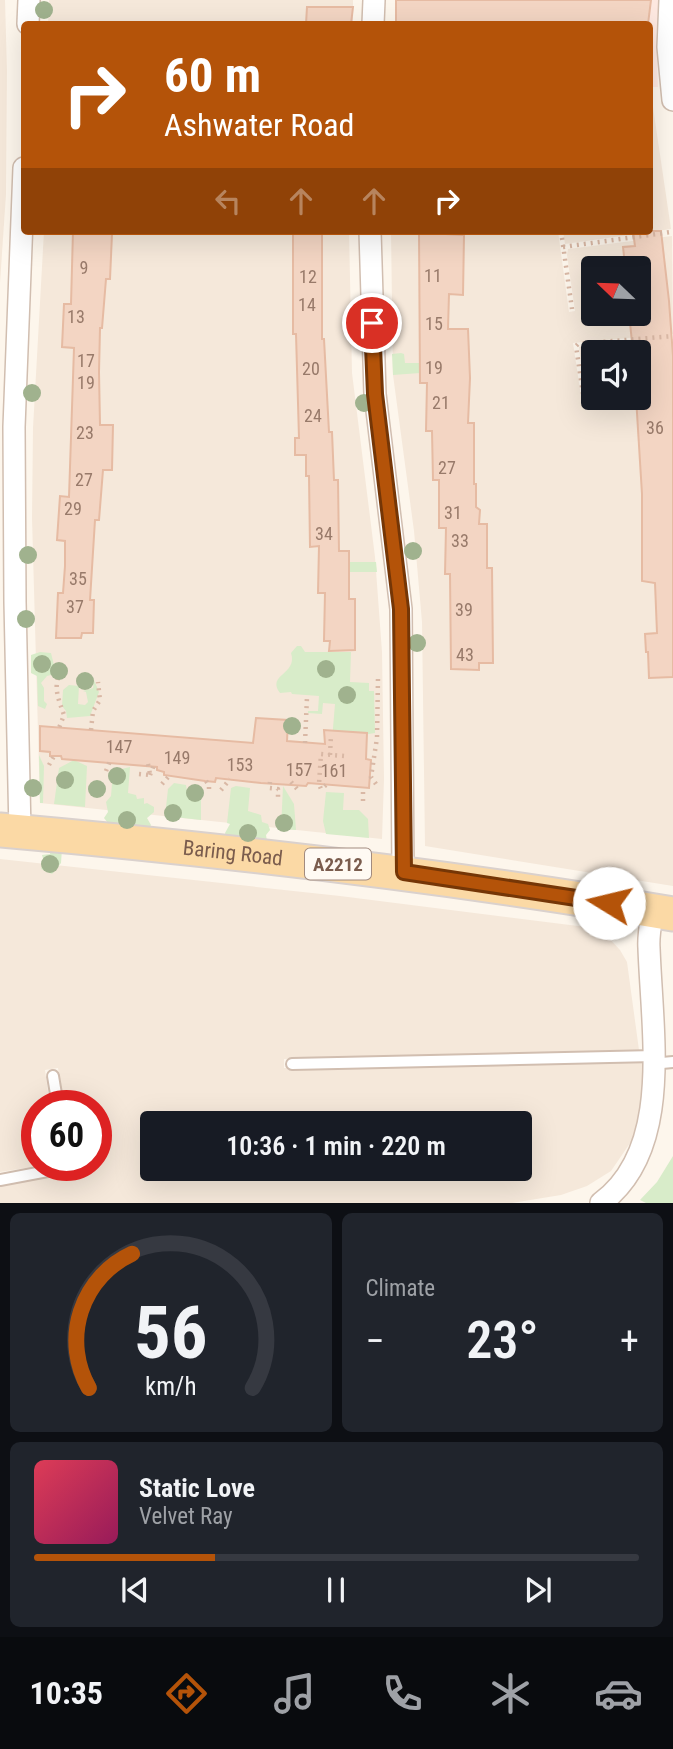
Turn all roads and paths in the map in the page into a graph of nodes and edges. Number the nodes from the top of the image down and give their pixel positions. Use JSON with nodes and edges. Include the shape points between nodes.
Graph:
{"nodes":[{"id":1,"x":29,"y":0,"type":"edge"},
{"id":2,"x":374,"y":0,"type":"edge"},
{"id":3,"x":670,"y":0,"type":"edge"},
{"id":4,"x":28,"y":21,"type":"edge"},
{"id":5,"x":373,"y":21,"type":"edge"},
{"id":6,"x":673,"y":100,"type":"edge"},
{"id":7,"x":21,"y":214,"type":"edge"},
{"id":8,"x":671,"y":232,"type":"dead end"},
{"id":9,"x":653,"y":234,"type":"edge"},
{"id":10,"x":370,"y":235,"type":"edge"},
{"id":11,"x":562,"y":235,"type":"edge"},
{"id":12,"x":649,"y":235,"type":"edge"},
{"id":13,"x":563,"y":247,"type":"junction"},
{"id":14,"x":572,"y":309,"type":"dead end"},
{"id":15,"x":673,"y":336,"type":"edge"},
{"id":16,"x":626,"y":340,"type":"edge"},
{"id":17,"x":581,"y":344,"type":"edge"},
{"id":18,"x":581,"y":380,"type":"edge"},
{"id":19,"x":7,"y":426,"type":"edge"},
{"id":20,"x":378,"y":673,"type":"dead end"},
{"id":21,"x":58,"y":678,"type":"dead end"},
{"id":22,"x":98,"y":682,"type":"dead end"},
{"id":23,"x":306,"y":700,"type":"dead end"},
{"id":24,"x":59,"y":728,"type":"dead end"},
{"id":25,"x":91,"y":730,"type":"dead end"},
{"id":26,"x":331,"y":734,"type":"dead end"},
{"id":27,"x":305,"y":743,"type":"dead end"},
{"id":28,"x":54,"y":756,"type":"dead end"},
{"id":29,"x":333,"y":756,"type":"junction"},
{"id":30,"x":344,"y":756,"type":"dead end"},
{"id":31,"x":110,"y":761,"type":"dead end"},
{"id":32,"x":151,"y":764,"type":"dead end"},
{"id":33,"x":49,"y":765,"type":"dead end"},
{"id":34,"x":106,"y":771,"type":"dead end"},
{"id":35,"x":139,"y":774,"type":"dead end"},
{"id":36,"x":169,"y":776,"type":"dead end"},
{"id":37,"x":230,"y":779,"type":"dead end"},
{"id":38,"x":205,"y":781,"type":"dead end"},
{"id":39,"x":270,"y":782,"type":"dead end"},
{"id":40,"x":291,"y":782,"type":"dead end"},
{"id":41,"x":162,"y":784,"type":"dead end"},
{"id":42,"x":376,"y":784,"type":"dead end"},
{"id":43,"x":326,"y":785,"type":"dead end"},
{"id":44,"x":363,"y":788,"type":"dead end"},
{"id":45,"x":209,"y":789,"type":"dead end"},
{"id":46,"x":221,"y":790,"type":"dead end"},
{"id":47,"x":298,"y":790,"type":"dead end"},
{"id":48,"x":278,"y":797,"type":"dead end"},
{"id":49,"x":363,"y":801,"type":"dead end"},
{"id":50,"x":10,"y":831,"type":"edge"},
{"id":51,"x":404,"y":872,"type":"junction"},
{"id":52,"x":663,"y":912,"type":"edge"},
{"id":53,"x":666,"y":1060,"type":"edge"},
{"id":54,"x":292,"y":1064,"type":"dead end"},
{"id":55,"x":53,"y":1076,"type":"dead end"},
{"id":56,"x":55,"y":1090,"type":"edge"},
{"id":57,"x":21,"y":1176,"type":"edge"},
{"id":58,"x":0,"y":1180,"type":"edge"},
{"id":59,"x":601,"y":1203,"type":"edge"}],
"edges":[{"from":1,"to":4,"type":"street"},
{"from":2,"to":5,"type":"street"},
{"from":3,"to":6,"type":"street"},
{"from":7,"to":19,"type":"street"},
{"from":8,"to":9,"type":"path"},
{"from":10,"to":51,"type":"street","via":[[375,394],[401,609]]},
{"from":11,"to":13,"type":"path"},
{"from":12,"to":13,"type":"path"},
{"from":13,"to":14,"type":"path"},
{"from":15,"to":16,"type":"path"},
{"from":17,"to":18,"type":"path","via":[[576,346]]},
{"from":19,"to":50,"type":"street","via":[[15,602]]},
{"from":20,"to":42,"type":"path","via":[[372,778]]},
{"from":21,"to":24,"type":"path","via":[[64,715]]},
{"from":22,"to":25,"type":"path","via":[[100,700],[93,711]]},
{"from":23,"to":27,"type":"path"},
{"from":26,"to":29,"type":"path"},
{"from":28,"to":33,"type":"path"},
{"from":29,"to":30,"type":"path"},
{"from":29,"to":43,"type":"path","via":[[321,754],[319,784],[321,789]]},
{"from":31,"to":34,"type":"path"},
{"from":32,"to":35,"type":"path","via":[[150,775]]},
{"from":36,"to":41,"type":"path"},
{"from":37,"to":46,"type":"path"},
{"from":38,"to":45,"type":"path"},
{"from":39,"to":48,"type":"path","via":[[270,788],[278,789]]},
{"from":40,"to":47,"type":"path"},
{"from":44,"to":49,"type":"path"},
{"from":50,"to":51,"type":"main road","name":"Baring Road","number":"A2212"},
{"from":51,"to":52,"type":"main road","name":"Baring Road","number":"A2212"},
{"from":52,"to":53,"type":"street","via":[[649,946]]},
{"from":53,"to":54,"type":"lane"},
{"from":53,"to":59,"type":"street","via":[[661,1130],[653,1149],[640,1172]]},
{"from":55,"to":56,"type":"lane"},
{"from":57,"to":58,"type":"lane"}]}
